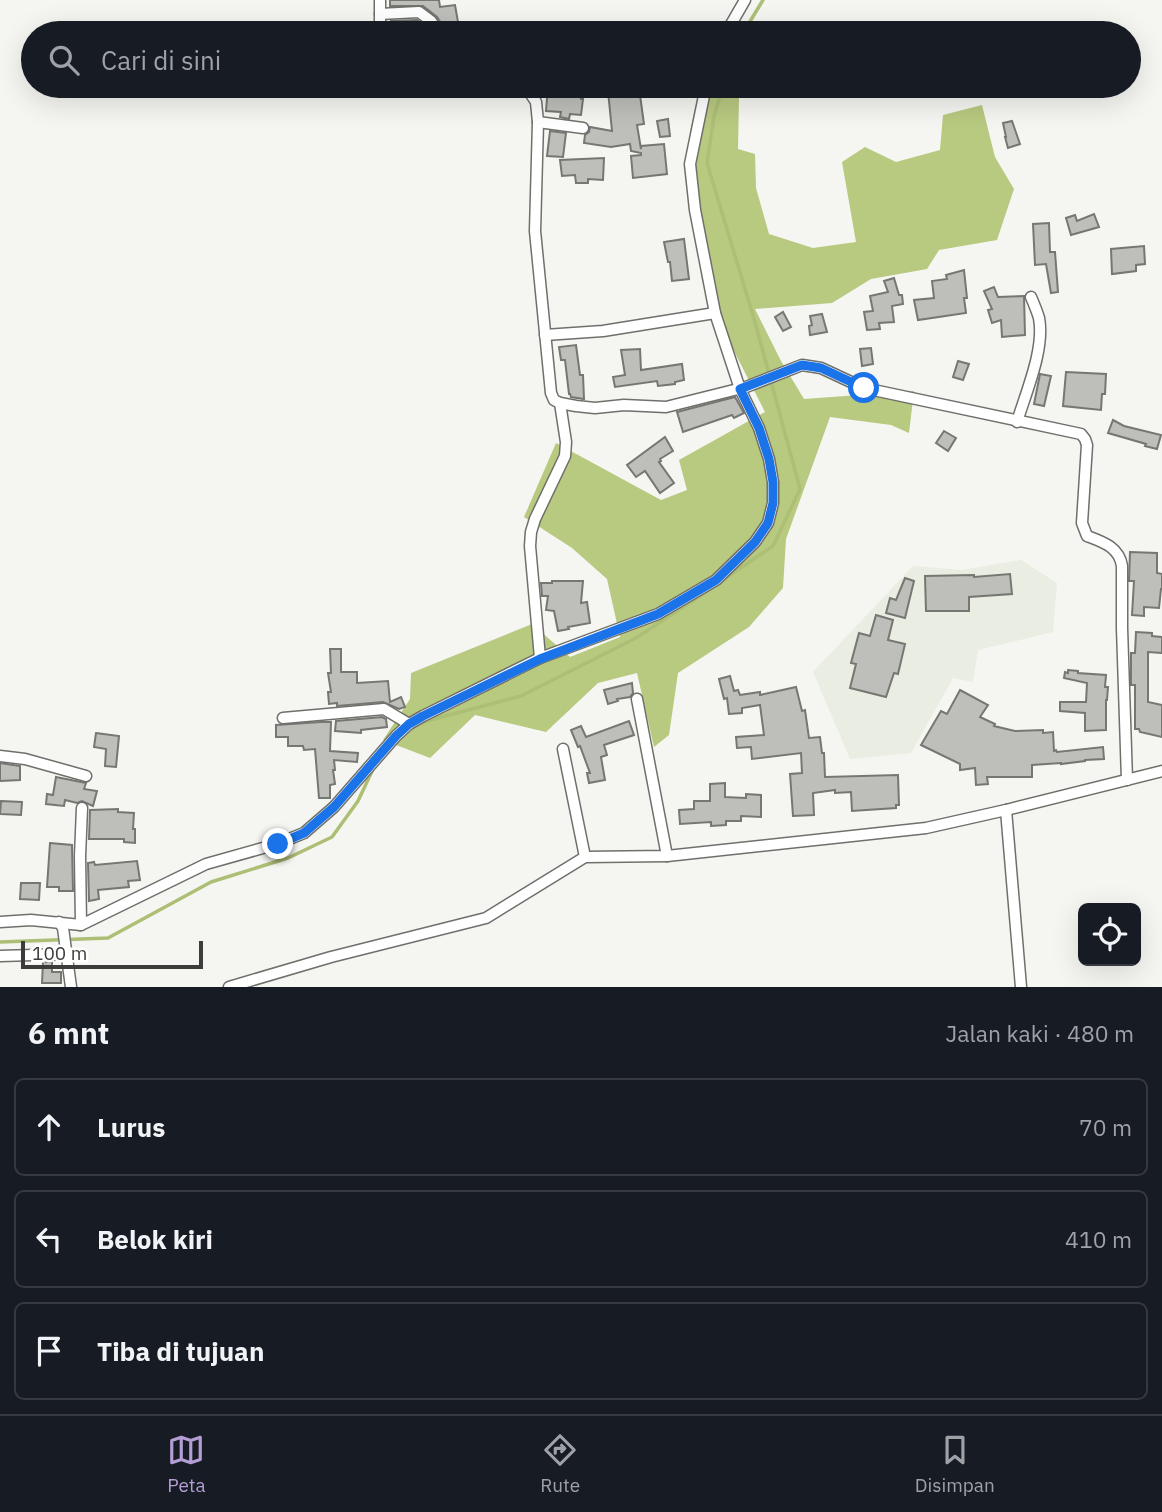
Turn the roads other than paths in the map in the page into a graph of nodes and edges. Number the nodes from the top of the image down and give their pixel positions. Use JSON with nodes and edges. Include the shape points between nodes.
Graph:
{"nodes":[{"id":1,"x":380,"y":0,"type":"edge"},
{"id":2,"x":745,"y":0,"type":"edge"},
{"id":3,"x":380,"y":14,"type":"junction"},
{"id":4,"x":380,"y":21,"type":"edge"},
{"id":5,"x":431,"y":21,"type":"edge"},
{"id":6,"x":733,"y":21,"type":"edge"},
{"id":7,"x":533,"y":98,"type":"edge"},
{"id":8,"x":704,"y":98,"type":"edge"},
{"id":9,"x":538,"y":122,"type":"junction"},
{"id":10,"x":583,"y":128,"type":"dead end"},
{"id":11,"x":1031,"y":297,"type":"dead end"},
{"id":12,"x":715,"y":313,"type":"junction"},
{"id":13,"x":545,"y":335,"type":"junction"},
{"id":14,"x":743,"y":388,"type":"junction"},
{"id":15,"x":560,"y":404,"type":"junction"},
{"id":16,"x":1017,"y":422,"type":"junction"},
{"id":17,"x":540,"y":659,"type":"junction"},
{"id":18,"x":637,"y":699,"type":"dead end"},
{"id":19,"x":283,"y":718,"type":"dead end"},
{"id":20,"x":409,"y":724,"type":"junction"},
{"id":21,"x":563,"y":750,"type":"dead end"},
{"id":22,"x":0,"y":756,"type":"edge"},
{"id":23,"x":1162,"y":771,"type":"edge"},
{"id":24,"x":86,"y":776,"type":"dead end"},
{"id":25,"x":1127,"y":780,"type":"junction"},
{"id":26,"x":82,"y":808,"type":"dead end"},
{"id":27,"x":1006,"y":810,"type":"junction"},
{"id":28,"x":667,"y":856,"type":"junction"},
{"id":29,"x":585,"y":857,"type":"junction"},
{"id":30,"x":0,"y":922,"type":"edge"},
{"id":31,"x":61,"y":925,"type":"junction"},
{"id":32,"x":81,"y":925,"type":"junction"},
{"id":33,"x":67,"y":952,"type":"junction"},
{"id":34,"x":0,"y":956,"type":"edge"},
{"id":35,"x":71,"y":987,"type":"edge"},
{"id":36,"x":229,"y":987,"type":"edge"},
{"id":37,"x":1021,"y":987,"type":"edge"}],
"edges":[{"from":1,"to":3,"type":"street"},
{"from":2,"to":6,"type":"street"},
{"from":3,"to":4,"type":"street"},
{"from":3,"to":5,"type":"street","via":[[419,12]]},
{"from":7,"to":9,"type":"street"},
{"from":8,"to":12,"type":"street","via":[[690,164]]},
{"from":9,"to":10,"type":"street"},
{"from":9,"to":13,"type":"street","via":[[535,231]]},
{"from":11,"to":16,"type":"street","via":[[1038,316],[1039,349]]},
{"from":12,"to":13,"type":"street"},
{"from":12,"to":14,"type":"street"},
{"from":13,"to":15,"type":"street","via":[[551,393]]},
{"from":14,"to":15,"type":"street","via":[[666,407]]},
{"from":14,"to":16,"type":"street","via":[[802,365],[821,368],[864,388]]},
{"from":14,"to":17,"type":"street","via":[[773,482],[768,523],[755,542],[716,580],[658,614]]},
{"from":15,"to":17,"type":"street","via":[[565,456],[531,532]]},
{"from":16,"to":25,"type":"street","via":[[1081,434],[1087,445],[1082,523],[1087,536],[1118,553],[1122,566]]},
{"from":17,"to":20,"type":"street"},
{"from":18,"to":28,"type":"street"},
{"from":19,"to":20,"type":"street","via":[[384,709]]},
{"from":20,"to":32,"type":"street","via":[[334,807],[304,833],[206,864]]},
{"from":21,"to":29,"type":"street"},
{"from":22,"to":24,"type":"street"},
{"from":23,"to":25,"type":"street"},
{"from":25,"to":27,"type":"street"},
{"from":26,"to":32,"type":"street"},
{"from":27,"to":28,"type":"street","via":[[907,831]]},
{"from":27,"to":37,"type":"street"},
{"from":28,"to":29,"type":"street"},
{"from":29,"to":36,"type":"street","via":[[486,918]]},
{"from":30,"to":31,"type":"street","via":[[31,919]]},
{"from":31,"to":32,"type":"street"},
{"from":31,"to":33,"type":"street"},
{"from":33,"to":34,"type":"street"},
{"from":33,"to":35,"type":"street"}]}
